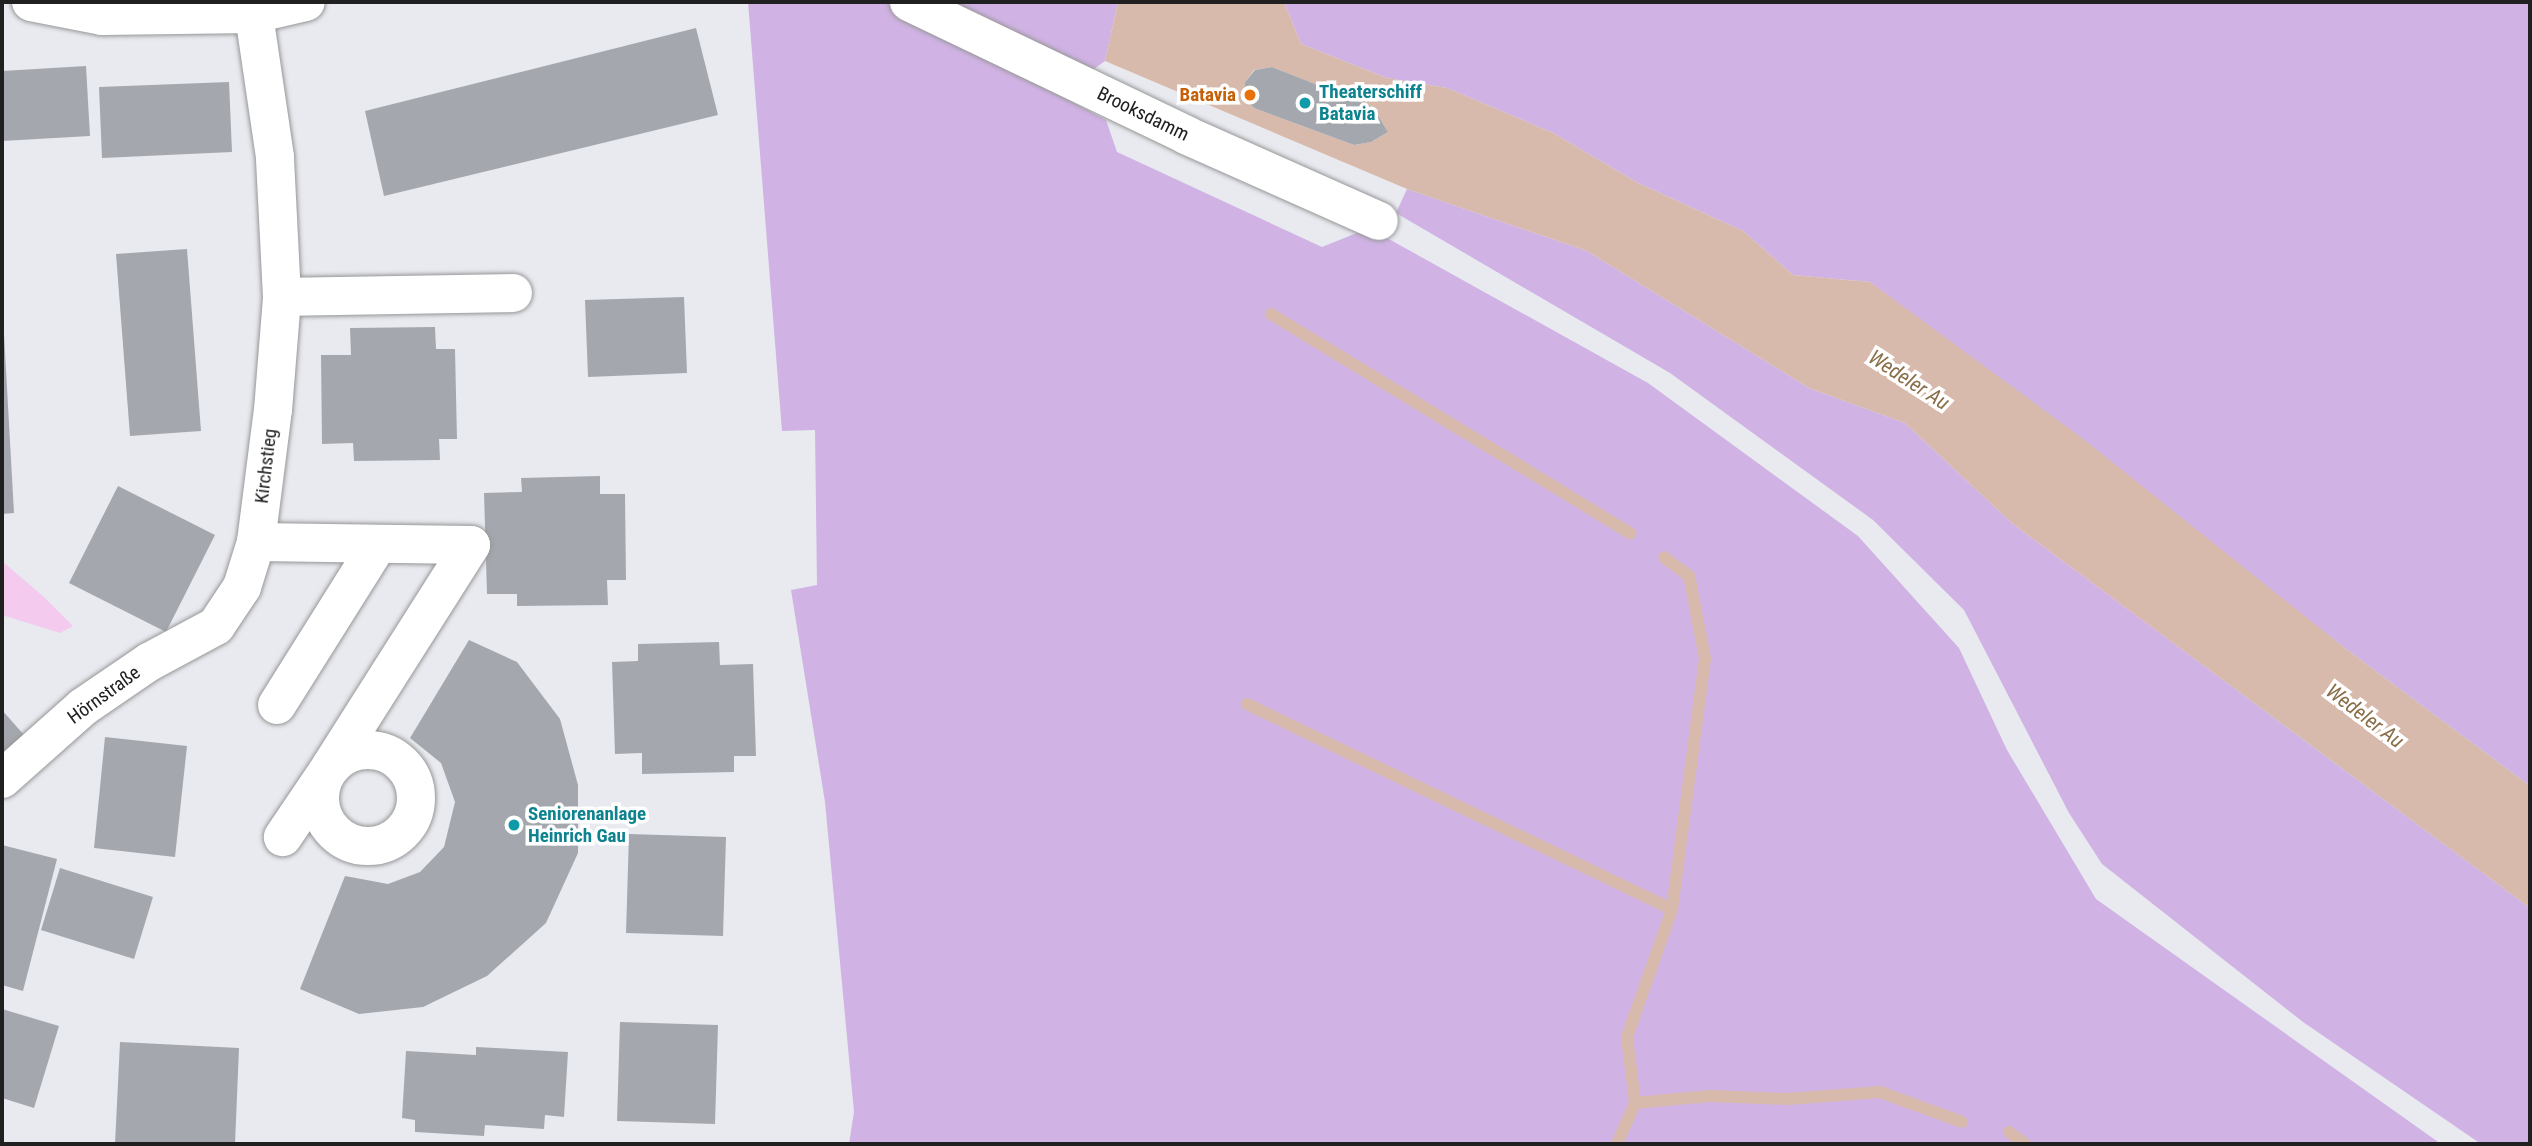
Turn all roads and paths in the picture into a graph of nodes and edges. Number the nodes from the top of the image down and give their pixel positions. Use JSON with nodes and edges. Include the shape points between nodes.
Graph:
{"nodes":[{"id":1,"x":31,"y":2,"type":"edge"},
{"id":2,"x":306,"y":2,"type":"edge"},
{"id":3,"x":909,"y":2,"type":"edge"},
{"id":4,"x":254,"y":14,"type":"junction"},
{"id":5,"x":1379,"y":221,"type":"dead end"},
{"id":6,"x":513,"y":293,"type":"dead end"},
{"id":7,"x":282,"y":297,"type":"junction"},
{"id":8,"x":256,"y":542,"type":"junction"},
{"id":9,"x":378,"y":544,"type":"junction"},
{"id":10,"x":216,"y":626,"type":"joint"},
{"id":11,"x":277,"y":705,"type":"dead end"},
{"id":12,"x":2,"y":779,"type":"edge"},
{"id":13,"x":283,"y":837,"type":"dead end"}],
"edges":[{"from":1,"to":4,"type":"street","via":[[102,16]]},
{"from":2,"to":4,"type":"street"},
{"from":3,"to":5,"type":"street","name":"Brooksdamm","via":[[1186,135]]},
{"from":4,"to":7,"type":"street","name":"Kirchstieg","via":[[275,157]]},
{"from":6,"to":7,"type":"street"},
{"from":7,"to":8,"type":"street","name":"Kirchstieg"},
{"from":8,"to":9,"type":"street"},
{"from":8,"to":10,"type":"street","name":"Kirchstieg","via":[[242,587]]},
{"from":9,"to":11,"type":"street"},
{"from":9,"to":13,"type":"street","via":[[471,545]]},
{"from":10,"to":12,"type":"street","name":"Hörnstraße","via":[[149,662],[83,707]]}]}
